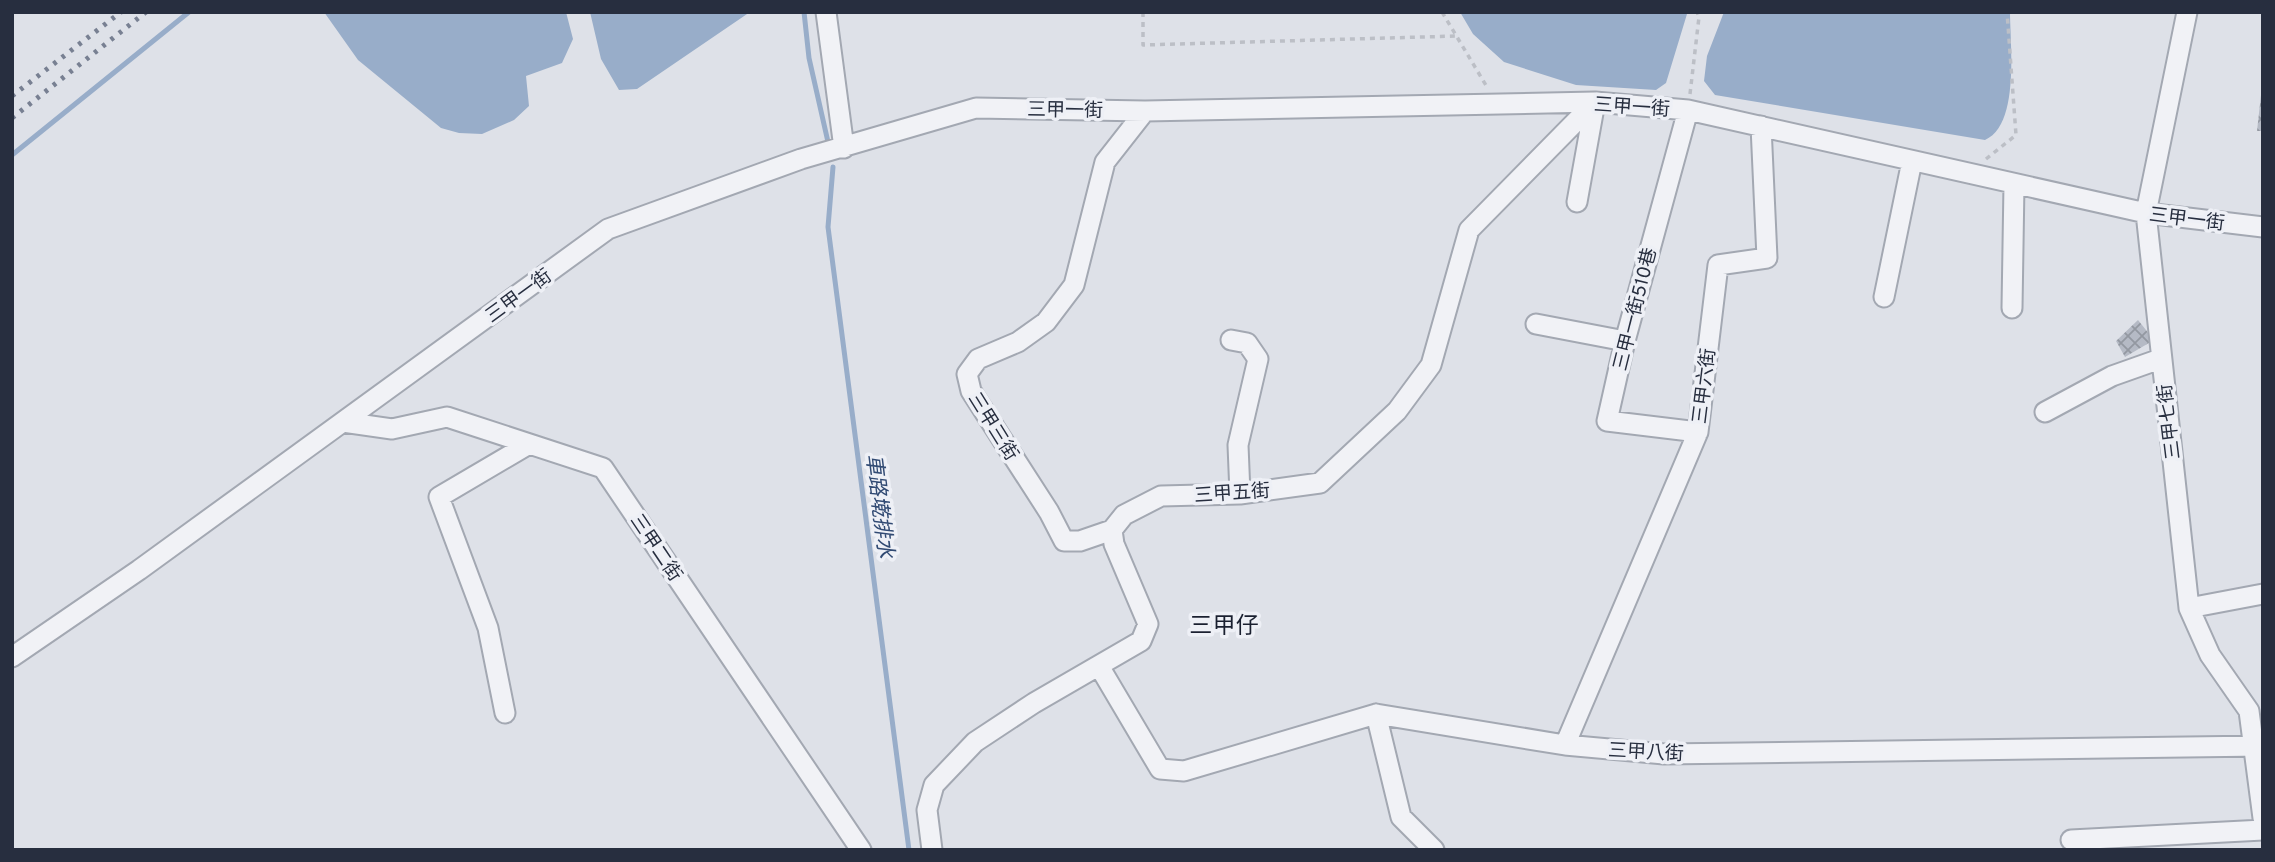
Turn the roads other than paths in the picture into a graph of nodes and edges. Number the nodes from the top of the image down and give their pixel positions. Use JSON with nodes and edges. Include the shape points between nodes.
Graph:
{"nodes":[{"id":1,"x":826,"y":12,"type":"edge"},
{"id":2,"x":2187,"y":12,"type":"edge"},
{"id":3,"x":1595,"y":102,"type":"junction"},
{"id":4,"x":1688,"y":110,"type":"junction"},
{"id":5,"x":1145,"y":111,"type":"junction"},
{"id":6,"x":1761,"y":126,"type":"junction"},
{"id":7,"x":844,"y":148,"type":"junction"},
{"id":8,"x":1912,"y":161,"type":"junction"},
{"id":9,"x":2014,"y":184,"type":"junction"},
{"id":10,"x":1577,"y":201,"type":"dead end"},
{"id":11,"x":2146,"y":213,"type":"junction"},
{"id":12,"x":2263,"y":227,"type":"edge"},
{"id":13,"x":1884,"y":297,"type":"dead end"},
{"id":14,"x":2012,"y":308,"type":"dead end"},
{"id":15,"x":1536,"y":324,"type":"dead end"},
{"id":16,"x":1231,"y":340,"type":"dead end"},
{"id":17,"x":1625,"y":341,"type":"junction"},
{"id":18,"x":2160,"y":359,"type":"junction"},
{"id":19,"x":2045,"y":412,"type":"dead end"},
{"id":20,"x":343,"y":422,"type":"junction"},
{"id":21,"x":1698,"y":432,"type":"junction"},
{"id":22,"x":529,"y":444,"type":"junction"},
{"id":23,"x":1240,"y":494,"type":"junction"},
{"id":24,"x":1112,"y":530,"type":"junction"},
{"id":25,"x":2263,"y":594,"type":"edge"},
{"id":26,"x":2189,"y":608,"type":"junction"},
{"id":27,"x":12,"y":657,"type":"edge"},
{"id":28,"x":1099,"y":666,"type":"junction"},
{"id":29,"x":505,"y":713,"type":"dead end"},
{"id":30,"x":1376,"y":714,"type":"junction"},
{"id":31,"x":1565,"y":745,"type":"junction"},
{"id":32,"x":2259,"y":746,"type":"edge"},
{"id":33,"x":2263,"y":818,"type":"edge"},
{"id":34,"x":2263,"y":830,"type":"edge"},
{"id":35,"x":2071,"y":840,"type":"dead end"},
{"id":36,"x":861,"y":850,"type":"edge"},
{"id":37,"x":932,"y":850,"type":"edge"},
{"id":38,"x":1434,"y":850,"type":"edge"}],
"edges":[{"from":1,"to":7,"type":"street"},
{"from":2,"to":11,"type":"street","name":"三甲七街"},
{"from":3,"to":4,"type":"street","name":"三甲一街"},
{"from":3,"to":5,"type":"street","name":"三甲一街"},
{"from":3,"to":10,"type":"street"},
{"from":3,"to":23,"type":"street","name":"三甲五街","via":[[1469,230],[1431,365],[1397,411],[1320,483]]},
{"from":4,"to":6,"type":"street","name":"三甲一街"},
{"from":4,"to":17,"type":"street","name":"三甲一街510巷"},
{"from":5,"to":7,"type":"street","name":"三甲一街","via":[[976,108]]},
{"from":5,"to":24,"type":"street","name":"三甲三街","via":[[1105,162],[1074,285],[1046,322],[1018,342],[978,359],[967,374],[971,391],[1064,541],[1080,541]]},
{"from":6,"to":8,"type":"street","name":"三甲一街"},
{"from":6,"to":21,"type":"street","name":"三甲六街","via":[[1767,258],[1718,265]]},
{"from":7,"to":20,"type":"street","name":"三甲一街","via":[[801,159],[608,229]]},
{"from":8,"to":9,"type":"street","name":"三甲一街"},
{"from":8,"to":13,"type":"street"},
{"from":9,"to":11,"type":"street","name":"三甲一街"},
{"from":9,"to":14,"type":"street"},
{"from":11,"to":12,"type":"street","name":"三甲一街"},
{"from":11,"to":18,"type":"street","name":"三甲七街"},
{"from":15,"to":17,"type":"street"},
{"from":16,"to":23,"type":"street","via":[[1247,343],[1258,359],[1238,445]]},
{"from":17,"to":21,"type":"street","name":"三甲一街510巷","via":[[1607,421]]},
{"from":18,"to":19,"type":"street","via":[[2112,376]]},
{"from":18,"to":26,"type":"street","name":"三甲七街"},
{"from":20,"to":22,"type":"street","name":"三甲二街","via":[[392,429],[447,417]]},
{"from":20,"to":27,"type":"street","name":"三甲一街"},
{"from":21,"to":31,"type":"street","name":"三甲六街"},
{"from":22,"to":29,"type":"street","via":[[439,497],[488,628]]},
{"from":22,"to":36,"type":"street","name":"三甲二街","via":[[603,468]]},
{"from":23,"to":24,"type":"street","name":"三甲五街","via":[[1161,496],[1124,515]]},
{"from":24,"to":28,"type":"street","via":[[1148,624],[1141,641]]},
{"from":25,"to":26,"type":"street"},
{"from":26,"to":32,"type":"street","name":"三甲七街","via":[[2210,655],[2249,711]]},
{"from":28,"to":30,"type":"street","name":"三甲八街","via":[[1160,769],[1184,771]]},
{"from":28,"to":37,"type":"street","via":[[975,742],[934,785],[927,810]]},
{"from":30,"to":31,"type":"street","name":"三甲八街"},
{"from":30,"to":38,"type":"street","via":[[1401,817]]},
{"from":31,"to":32,"type":"street","name":"三甲八街","via":[[1664,754]]},
{"from":32,"to":33,"type":"street","name":"三甲七街"},
{"from":34,"to":35,"type":"street"}]}
